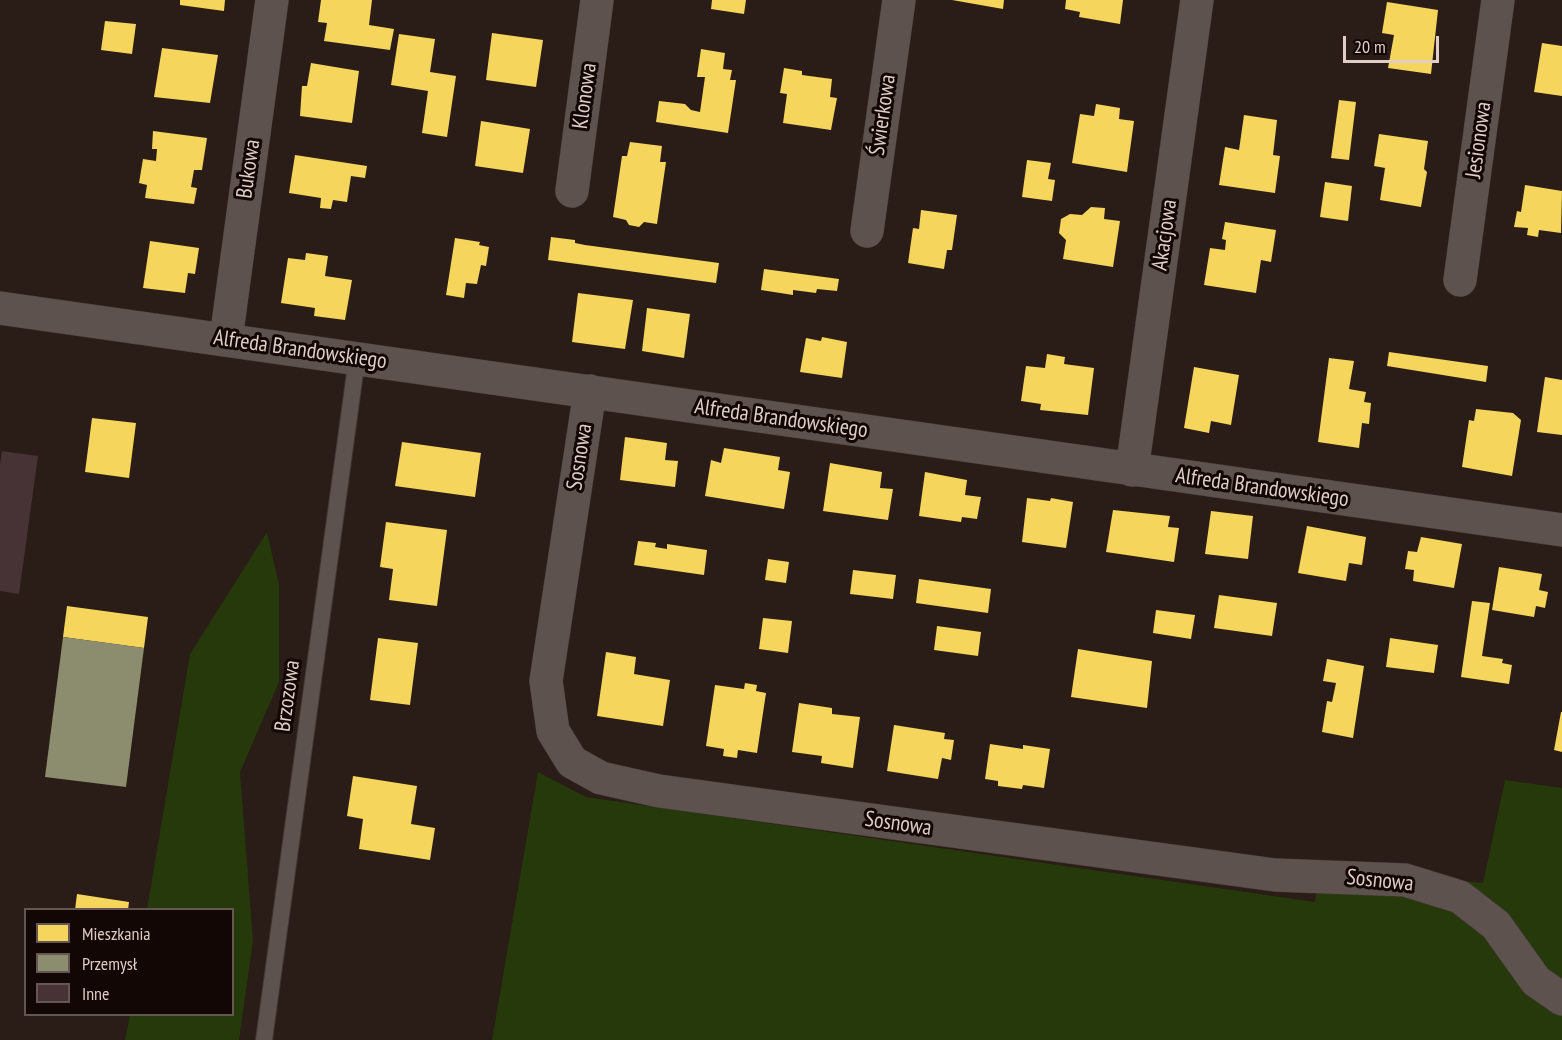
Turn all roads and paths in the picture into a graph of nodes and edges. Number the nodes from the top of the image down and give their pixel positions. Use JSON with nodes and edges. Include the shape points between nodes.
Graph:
{"nodes":[{"id":1,"x":272,"y":0,"type":"edge"},
{"id":2,"x":597,"y":0,"type":"edge"},
{"id":3,"x":899,"y":0,"type":"edge"},
{"id":4,"x":1197,"y":0,"type":"edge"},
{"id":5,"x":1498,"y":0,"type":"edge"},
{"id":6,"x":572,"y":191,"type":"dead end"},
{"id":7,"x":867,"y":231,"type":"dead end"},
{"id":8,"x":1460,"y":280,"type":"dead end"},
{"id":9,"x":0,"y":308,"type":"edge"},
{"id":10,"x":226,"y":339,"type":"junction"},
{"id":11,"x":357,"y":358,"type":"junction"},
{"id":12,"x":590,"y":391,"type":"junction"},
{"id":13,"x":1132,"y":470,"type":"junction"},
{"id":14,"x":1562,"y":530,"type":"edge"},
{"id":15,"x":1562,"y":999,"type":"edge"},
{"id":16,"x":264,"y":1040,"type":"edge"}],
"edges":[{"from":1,"to":10,"type":"street","name":"Bukowa"},
{"from":2,"to":6,"type":"street","name":"Klonowa"},
{"from":3,"to":7,"type":"street","name":"Świerkowa"},
{"from":4,"to":13,"type":"street","name":"Akacjowa"},
{"from":5,"to":8,"type":"street","name":"Jesionowa"},
{"from":9,"to":10,"type":"street","name":"Alfreda Brandowskiego"},
{"from":10,"to":11,"type":"street","name":"Alfreda Brandowskiego"},
{"from":11,"to":12,"type":"street","name":"Alfreda Brandowskiego"},
{"from":11,"to":16,"type":"lane","name":"Brzozowa"},
{"from":12,"to":13,"type":"street","name":"Alfreda Brandowskiego"},
{"from":12,"to":15,"type":"street","name":"Sosnowa","via":[[546,681],[553,731],[572,762],[601,778],[658,791],[1275,875],[1405,880],[1460,897],[1496,926],[1536,981]]},
{"from":13,"to":14,"type":"street","name":"Alfreda Brandowskiego"}]}
